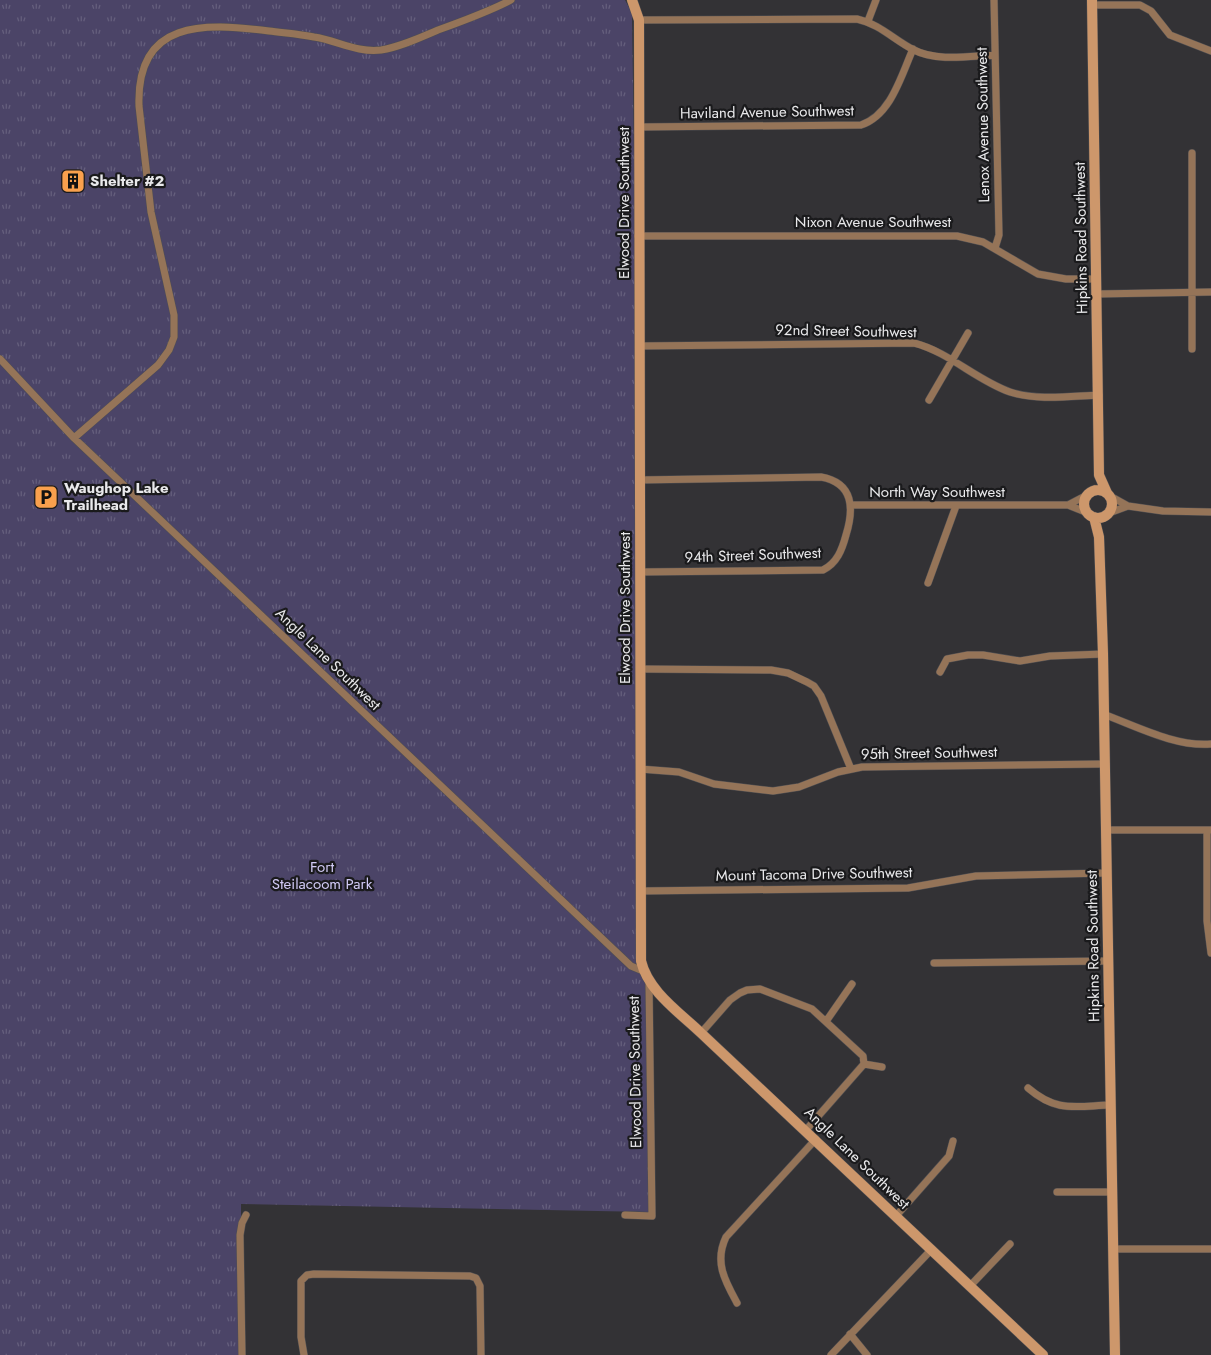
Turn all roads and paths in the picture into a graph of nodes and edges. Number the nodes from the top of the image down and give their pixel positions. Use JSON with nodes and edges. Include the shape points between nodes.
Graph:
{"nodes":[{"id":1,"x":512,"y":0,"type":"edge"},
{"id":2,"x":632,"y":0,"type":"edge"},
{"id":3,"x":876,"y":0,"type":"edge"},
{"id":4,"x":994,"y":0,"type":"edge"},
{"id":5,"x":1092,"y":3,"type":"edge"},
{"id":6,"x":639,"y":20,"type":"junction"},
{"id":7,"x":868,"y":22,"type":"junction"},
{"id":8,"x":913,"y":49,"type":"junction"},
{"id":9,"x":1211,"y":51,"type":"edge"},
{"id":10,"x":995,"y":55,"type":"junction"},
{"id":11,"x":638,"y":127,"type":"junction"},
{"id":12,"x":1192,"y":153,"type":"dead end"},
{"id":13,"x":638,"y":236,"type":"junction"},
{"id":14,"x":995,"y":248,"type":"junction"},
{"id":15,"x":1097,"y":279,"type":"junction"},
{"id":16,"x":1192,"y":292,"type":"junction"},
{"id":17,"x":1211,"y":292,"type":"edge"},
{"id":18,"x":1097,"y":294,"type":"junction"},
{"id":19,"x":968,"y":333,"type":"dead end"},
{"id":20,"x":640,"y":346,"type":"junction"},
{"id":21,"x":1192,"y":349,"type":"dead end"},
{"id":22,"x":0,"y":359,"type":"edge"},
{"id":23,"x":952,"y":361,"type":"junction"},
{"id":24,"x":1099,"y":395,"type":"junction"},
{"id":25,"x":929,"y":400,"type":"dead end"},
{"id":26,"x":74,"y":438,"type":"junction"},
{"id":27,"x":1099,"y":475,"type":"junction"},
{"id":28,"x":639,"y":480,"type":"junction"},
{"id":29,"x":1088,"y":494,"type":"junction"},
{"id":30,"x":1109,"y":494,"type":"junction"},
{"id":31,"x":1068,"y":504,"type":"junction"},
{"id":32,"x":851,"y":505,"type":"junction"},
{"id":33,"x":956,"y":506,"type":"junction"},
{"id":34,"x":1128,"y":506,"type":"junction"},
{"id":35,"x":1211,"y":512,"type":"edge"},
{"id":36,"x":1091,"y":515,"type":"junction"},
{"id":37,"x":1107,"y":515,"type":"junction"},
{"id":38,"x":1099,"y":536,"type":"junction"},
{"id":39,"x":640,"y":572,"type":"junction"},
{"id":40,"x":928,"y":583,"type":"dead end"},
{"id":41,"x":1103,"y":654,"type":"junction"},
{"id":42,"x":641,"y":669,"type":"junction"},
{"id":43,"x":940,"y":672,"type":"dead end"},
{"id":44,"x":1103,"y":714,"type":"junction"},
{"id":45,"x":1211,"y":744,"type":"edge"},
{"id":46,"x":1104,"y":764,"type":"junction"},
{"id":47,"x":851,"y":768,"type":"junction"},
{"id":48,"x":640,"y":769,"type":"junction"},
{"id":49,"x":1106,"y":830,"type":"junction"},
{"id":50,"x":1209,"y":830,"type":"edge"},
{"id":51,"x":1107,"y":873,"type":"junction"},
{"id":52,"x":641,"y":891,"type":"junction"},
{"id":53,"x":1211,"y":953,"type":"edge"},
{"id":54,"x":1107,"y":961,"type":"junction"},
{"id":55,"x":934,"y":963,"type":"dead end"},
{"id":56,"x":643,"y":971,"type":"junction"},
{"id":57,"x":649,"y":984,"type":"junction"},
{"id":58,"x":852,"y":984,"type":"dead end"},
{"id":59,"x":827,"y":1020,"type":"junction"},
{"id":60,"x":700,"y":1033,"type":"junction"},
{"id":61,"x":864,"y":1064,"type":"junction"},
{"id":62,"x":882,"y":1067,"type":"dead end"},
{"id":63,"x":1028,"y":1088,"type":"dead end"},
{"id":64,"x":1111,"y":1105,"type":"junction"},
{"id":65,"x":806,"y":1130,"type":"junction"},
{"id":66,"x":816,"y":1140,"type":"junction"},
{"id":67,"x":953,"y":1141,"type":"dead end"},
{"id":68,"x":1058,"y":1192,"type":"dead end"},
{"id":69,"x":1112,"y":1192,"type":"junction"},
{"id":70,"x":246,"y":1215,"type":"dead end"},
{"id":71,"x":625,"y":1215,"type":"dead end"},
{"id":72,"x":896,"y":1216,"type":"junction"},
{"id":73,"x":1010,"y":1244,"type":"dead end"},
{"id":74,"x":1211,"y":1248,"type":"edge"},
{"id":75,"x":932,"y":1249,"type":"junction"},
{"id":76,"x":1114,"y":1249,"type":"junction"},
{"id":77,"x":970,"y":1286,"type":"junction"},
{"id":78,"x":737,"y":1303,"type":"dead end"},
{"id":79,"x":850,"y":1334,"type":"junction"},
{"id":80,"x":242,"y":1355,"type":"edge"},
{"id":81,"x":304,"y":1355,"type":"edge"},
{"id":82,"x":481,"y":1355,"type":"edge"},
{"id":83,"x":831,"y":1355,"type":"edge"},
{"id":84,"x":867,"y":1355,"type":"edge"},
{"id":85,"x":1043,"y":1355,"type":"edge"},
{"id":86,"x":1115,"y":1355,"type":"edge"}],
"edges":[{"from":1,"to":26,"type":"street","via":[[405,44],[380,50],[356,48],[314,36],[214,27],[180,31],[159,44],[146,60],[139,106],[151,212],[174,315],[174,337],[158,365]]},
{"from":2,"to":6,"type":"street","name":"Elwood Drive Southwest"},
{"from":3,"to":7,"type":"street"},
{"from":4,"to":10,"type":"street","name":"Lenox Avenue Southwest"},
{"from":5,"to":9,"type":"street","via":[[1140,5],[1150,11],[1170,35]]},
{"from":5,"to":15,"type":"street","name":"Hipkins Road Southwest"},
{"from":6,"to":7,"type":"street","via":[[839,18]]},
{"from":6,"to":11,"type":"street","name":"Elwood Drive Southwest"},
{"from":7,"to":8,"type":"street"},
{"from":8,"to":10,"type":"street","via":[[941,56]]},
{"from":8,"to":11,"type":"street","name":"Haviland Avenue Southwest","via":[[882,112],[869,123]]},
{"from":10,"to":14,"type":"street","name":"Lenox Avenue Southwest","via":[[999,226]]},
{"from":11,"to":13,"type":"street","name":"Elwood Drive Southwest"},
{"from":12,"to":16,"type":"street"},
{"from":13,"to":14,"type":"street","name":"Nixon Avenue Southwest","via":[[940,234],[971,238]]},
{"from":13,"to":20,"type":"street","name":"Elwood Drive Southwest"},
{"from":14,"to":15,"type":"street","name":"Nixon Avenue Southwest","via":[[1038,274],[1066,279]]},
{"from":15,"to":18,"type":"street","name":"Hipkins Road Southwest"},
{"from":16,"to":17,"type":"street"},
{"from":16,"to":18,"type":"street"},
{"from":16,"to":21,"type":"street"},
{"from":18,"to":24,"type":"street","name":"Hipkins Road Southwest"},
{"from":19,"to":23,"type":"street"},
{"from":20,"to":23,"type":"street","name":"92nd Street Southwest","via":[[914,343],[930,347]]},
{"from":20,"to":28,"type":"street","name":"Elwood Drive Southwest"},
{"from":22,"to":26,"type":"street","name":"Angle Lane Southwest"},
{"from":23,"to":24,"type":"street","name":"92nd Street Southwest","via":[[1018,394]]},
{"from":23,"to":25,"type":"street"},
{"from":24,"to":27,"type":"street","name":"Hipkins Road Southwest"},
{"from":26,"to":56,"type":"street","name":"Angle Lane Southwest","via":[[631,966]]},
{"from":27,"to":29,"type":"street","name":"Hipkins Road Southwest"},
{"from":27,"to":30,"type":"street","name":"Hipkins Road Southwest"},
{"from":28,"to":32,"type":"street","name":"North Way Southwest","via":[[820,477],[841,487]]},
{"from":28,"to":39,"type":"street","name":"Elwood Drive Southwest"},
{"from":29,"to":30,"type":"street","via":[[1099,490]]},
{"from":29,"to":31,"type":"street","name":"North Way Southwest"},
{"from":29,"to":36,"type":"street","via":[[1084,504]]},
{"from":30,"to":34,"type":"street"},
{"from":30,"to":37,"type":"street","via":[[1113,505]]},
{"from":31,"to":33,"type":"street","name":"North Way Southwest"},
{"from":31,"to":36,"type":"street","name":"North Way Southwest"},
{"from":32,"to":33,"type":"street","name":"North Way Southwest"},
{"from":32,"to":39,"type":"street","name":"94th Street Southwest","via":[[842,551],[823,570]]},
{"from":33,"to":40,"type":"street"},
{"from":34,"to":35,"type":"street"},
{"from":34,"to":37,"type":"street"},
{"from":36,"to":37,"type":"street"},
{"from":36,"to":38,"type":"street","name":"Hipkins Road Southwest"},
{"from":37,"to":38,"type":"street","name":"Hipkins Road Southwest"},
{"from":38,"to":41,"type":"street","name":"Hipkins Road Southwest"},
{"from":39,"to":42,"type":"street","name":"Elwood Drive Southwest"},
{"from":41,"to":43,"type":"street","via":[[1020,661],[968,655],[947,659]]},
{"from":41,"to":44,"type":"street","name":"Hipkins Road Southwest"},
{"from":42,"to":47,"type":"street","via":[[771,670],[798,678],[814,686],[821,696]]},
{"from":42,"to":48,"type":"street","name":"Elwood Drive Southwest"},
{"from":44,"to":45,"type":"street","via":[[1179,741]]},
{"from":44,"to":46,"type":"street","name":"Hipkins Road Southwest"},
{"from":46,"to":47,"type":"street","name":"95th Street Southwest"},
{"from":46,"to":49,"type":"street","name":"Hipkins Road Southwest"},
{"from":47,"to":48,"type":"street","name":"95th Street Southwest","via":[[799,787],[773,791],[728,787],[679,772]]},
{"from":48,"to":52,"type":"street","name":"Elwood Drive Southwest"},
{"from":49,"to":50,"type":"street"},
{"from":49,"to":51,"type":"street","name":"Hipkins Road Southwest"},
{"from":50,"to":53,"type":"street","via":[[1207,926]]},
{"from":51,"to":52,"type":"street","name":"Mount Tacoma Drive Southwest","via":[[976,876],[908,888]]},
{"from":51,"to":54,"type":"street","name":"Hipkins Road Southwest"},
{"from":52,"to":56,"type":"street","name":"Elwood Drive Southwest"},
{"from":54,"to":55,"type":"street"},
{"from":54,"to":64,"type":"street","name":"Hipkins Road Southwest"},
{"from":56,"to":57,"type":"street","name":"Elwood Drive Southwest"},
{"from":57,"to":60,"type":"street","name":"Angle Lane Southwest"},
{"from":57,"to":71,"type":"street","name":"Elwood Drive Southwest","via":[[652,1216]]},
{"from":58,"to":59,"type":"street"},
{"from":59,"to":60,"type":"street","via":[[807,1005],[756,989],[740,993],[730,1000]]},
{"from":59,"to":61,"type":"street","via":[[863,1056]]},
{"from":60,"to":65,"type":"street","name":"Angle Lane Southwest"},
{"from":61,"to":62,"type":"street"},
{"from":61,"to":65,"type":"street"},
{"from":63,"to":64,"type":"street","via":[[1046,1102],[1062,1106]]},
{"from":64,"to":69,"type":"street","name":"Hipkins Road Southwest"},
{"from":65,"to":66,"type":"street","name":"Angle Lane Southwest"},
{"from":66,"to":72,"type":"street","name":"Angle Lane Southwest"},
{"from":66,"to":78,"type":"street","via":[[726,1237],[720,1252],[720,1265],[722,1276]]},
{"from":67,"to":72,"type":"street","via":[[949,1156]]},
{"from":68,"to":69,"type":"street"},
{"from":69,"to":76,"type":"street","name":"Hipkins Road Southwest"},
{"from":70,"to":80,"type":"street","via":[[241,1231]]},
{"from":72,"to":75,"type":"street","name":"Angle Lane Southwest"},
{"from":73,"to":77,"type":"street"},
{"from":74,"to":76,"type":"street"},
{"from":75,"to":77,"type":"street","name":"Angle Lane Southwest"},
{"from":75,"to":79,"type":"street"},
{"from":76,"to":86,"type":"street","name":"Hipkins Road Southwest"},
{"from":77,"to":85,"type":"street","name":"Angle Lane Southwest"},
{"from":79,"to":83,"type":"street"},
{"from":79,"to":84,"type":"street"},
{"from":81,"to":82,"type":"street","via":[[301,1281],[314,1274],[473,1277],[480,1286]]}]}
